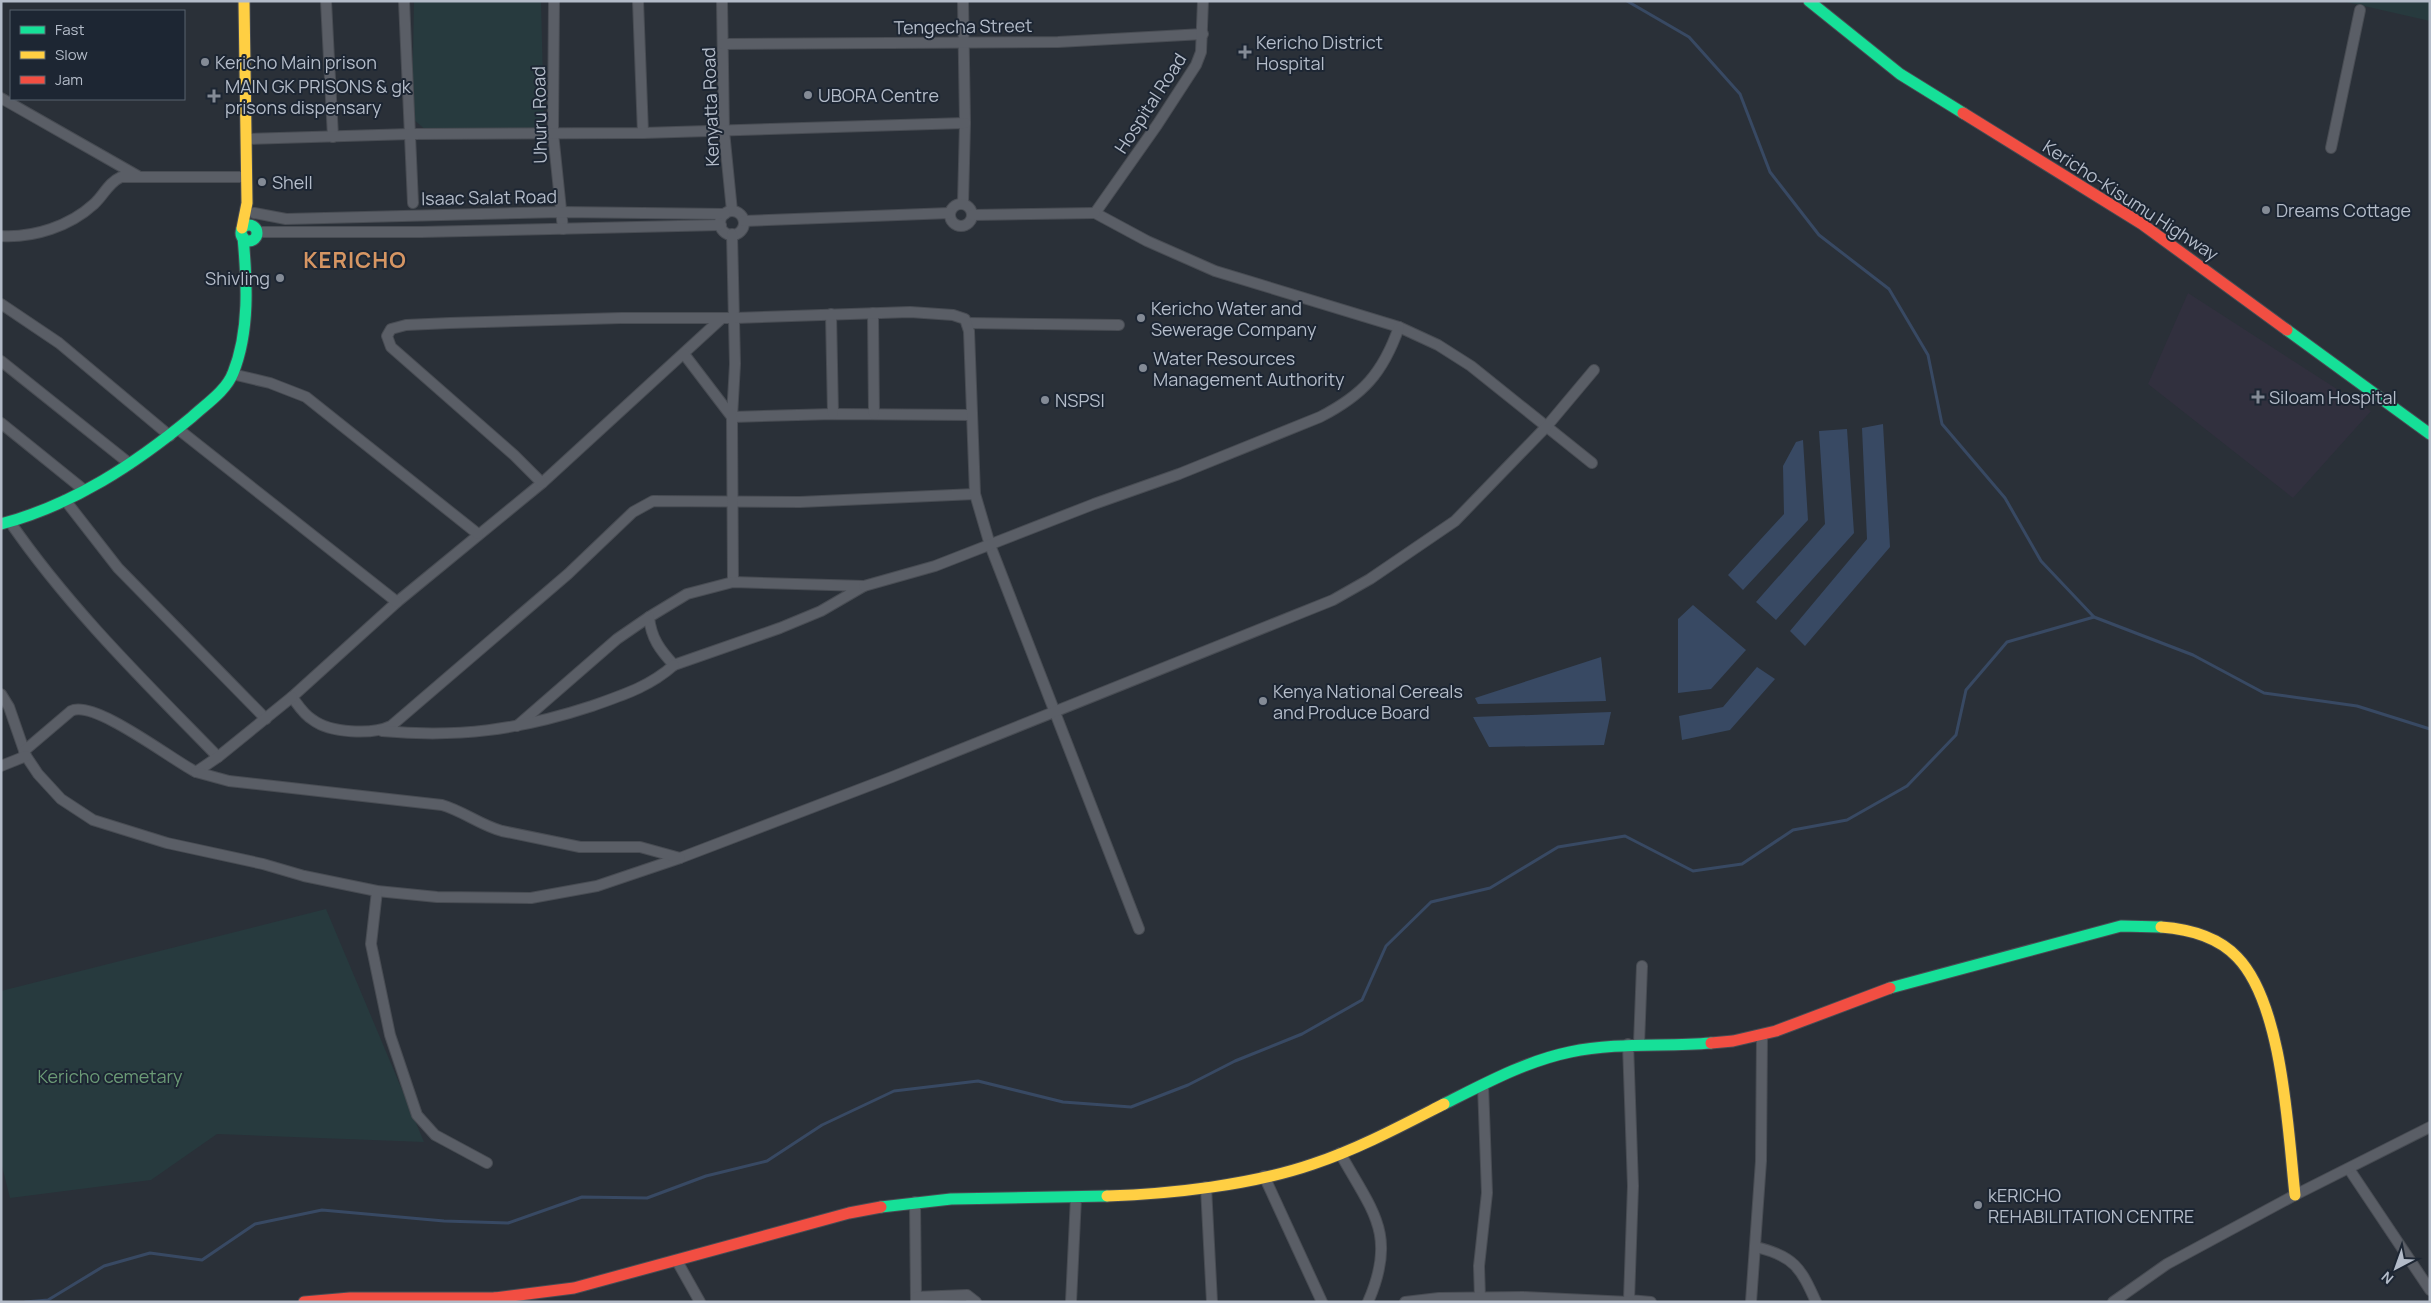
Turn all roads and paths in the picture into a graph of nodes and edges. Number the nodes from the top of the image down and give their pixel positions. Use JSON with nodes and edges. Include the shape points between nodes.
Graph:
{"nodes":[{"id":1,"x":244,"y":1,"type":"edge"},
{"id":2,"x":326,"y":1,"type":"edge"},
{"id":3,"x":404,"y":1,"type":"edge"},
{"id":4,"x":554,"y":1,"type":"edge"},
{"id":5,"x":638,"y":1,"type":"edge"},
{"id":6,"x":722,"y":1,"type":"edge"},
{"id":7,"x":963,"y":1,"type":"edge"},
{"id":8,"x":1203,"y":1,"type":"edge"},
{"id":9,"x":1809,"y":1,"type":"edge"},
{"id":10,"x":2360,"y":10,"type":"dead end"},
{"id":11,"x":1203,"y":34,"type":"junction"},
{"id":12,"x":964,"y":42,"type":"junction"},
{"id":13,"x":723,"y":44,"type":"junction"},
{"id":14,"x":1,"y":98,"type":"edge"},
{"id":15,"x":966,"y":123,"type":"junction"},
{"id":16,"x":724,"y":131,"type":"junction"},
{"id":17,"x":553,"y":133,"type":"junction"},
{"id":18,"x":644,"y":133,"type":"junction"},
{"id":19,"x":411,"y":134,"type":"junction"},
{"id":20,"x":333,"y":137,"type":"junction"},
{"id":21,"x":246,"y":139,"type":"junction"},
{"id":22,"x":2331,"y":148,"type":"dead end"},
{"id":23,"x":139,"y":177,"type":"junction"},
{"id":24,"x":246,"y":177,"type":"junction"},
{"id":25,"x":247,"y":203,"type":"junction"},
{"id":26,"x":412,"y":203,"type":"junction"},
{"id":27,"x":963,"y":204,"type":"junction"},
{"id":28,"x":561,"y":212,"type":"junction"},
{"id":29,"x":254,"y":213,"type":"junction"},
{"id":30,"x":728,"y":213,"type":"junction"},
{"id":31,"x":950,"y":213,"type":"junction"},
{"id":32,"x":1096,"y":213,"type":"junction"},
{"id":33,"x":421,"y":214,"type":"junction"},
{"id":34,"x":405,"y":215,"type":"junction"},
{"id":35,"x":972,"y":215,"type":"junction"},
{"id":36,"x":744,"y":221,"type":"junction"},
{"id":37,"x":721,"y":225,"type":"junction"},
{"id":38,"x":563,"y":229,"type":"junction"},
{"id":39,"x":404,"y":232,"type":"junction"},
{"id":40,"x":421,"y":232,"type":"junction"},
{"id":41,"x":242,"y":233,"type":"junction"},
{"id":42,"x":257,"y":233,"type":"junction"},
{"id":43,"x":732,"y":234,"type":"junction"},
{"id":44,"x":1,"y":236,"type":"edge"},
{"id":45,"x":245,"y":268,"type":"junction"},
{"id":46,"x":1,"y":304,"type":"edge"},
{"id":47,"x":873,"y":313,"type":"junction"},
{"id":48,"x":831,"y":314,"type":"junction"},
{"id":49,"x":722,"y":318,"type":"junction"},
{"id":50,"x":735,"y":318,"type":"junction"},
{"id":51,"x":967,"y":323,"type":"junction"},
{"id":52,"x":1119,"y":325,"type":"dead end"},
{"id":53,"x":1399,"y":327,"type":"junction"},
{"id":54,"x":684,"y":354,"type":"junction"},
{"id":55,"x":1,"y":360,"type":"edge"},
{"id":56,"x":1594,"y":370,"type":"dead end"},
{"id":57,"x":232,"y":374,"type":"junction"},
{"id":58,"x":833,"y":414,"type":"junction"},
{"id":59,"x":874,"y":414,"type":"junction"},
{"id":60,"x":971,"y":415,"type":"junction"},
{"id":61,"x":732,"y":417,"type":"junction"},
{"id":62,"x":1,"y":423,"type":"edge"},
{"id":63,"x":1548,"y":426,"type":"junction"},
{"id":64,"x":174,"y":432,"type":"junction"},
{"id":65,"x":2430,"y":434,"type":"edge"},
{"id":66,"x":1592,"y":463,"type":"dead end"},
{"id":67,"x":130,"y":464,"type":"junction"},
{"id":68,"x":542,"y":483,"type":"junction"},
{"id":69,"x":84,"y":490,"type":"junction"},
{"id":70,"x":976,"y":494,"type":"junction"},
{"id":71,"x":65,"y":500,"type":"junction"},
{"id":72,"x":732,"y":501,"type":"junction"},
{"id":73,"x":6,"y":523,"type":"edge"},
{"id":74,"x":478,"y":534,"type":"junction"},
{"id":75,"x":990,"y":544,"type":"junction"},
{"id":76,"x":733,"y":582,"type":"junction"},
{"id":77,"x":864,"y":586,"type":"junction"},
{"id":78,"x":397,"y":602,"type":"junction"},
{"id":79,"x":649,"y":617,"type":"junction"},
{"id":80,"x":674,"y":665,"type":"junction"},
{"id":81,"x":1,"y":694,"type":"edge"},
{"id":82,"x":292,"y":697,"type":"junction"},
{"id":83,"x":1054,"y":710,"type":"junction"},
{"id":84,"x":266,"y":719,"type":"junction"},
{"id":85,"x":517,"y":726,"type":"junction"},
{"id":86,"x":380,"y":731,"type":"junction"},
{"id":87,"x":25,"y":753,"type":"junction"},
{"id":88,"x":218,"y":757,"type":"junction"},
{"id":89,"x":1,"y":766,"type":"edge"},
{"id":90,"x":196,"y":772,"type":"junction"},
{"id":91,"x":680,"y":858,"type":"junction"},
{"id":92,"x":377,"y":891,"type":"junction"},
{"id":93,"x":1140,"y":929,"type":"dead end"},
{"id":94,"x":1642,"y":966,"type":"dead end"},
{"id":95,"x":1762,"y":1035,"type":"junction"},
{"id":96,"x":1634,"y":1044,"type":"junction"},
{"id":97,"x":1483,"y":1085,"type":"junction"},
{"id":98,"x":2430,"y":1127,"type":"edge"},
{"id":99,"x":1340,"y":1153,"type":"junction"},
{"id":100,"x":487,"y":1163,"type":"dead end"},
{"id":101,"x":2349,"y":1169,"type":"junction"},
{"id":102,"x":1264,"y":1176,"type":"junction"},
{"id":103,"x":1206,"y":1187,"type":"junction"},
{"id":104,"x":2295,"y":1195,"type":"junction"},
{"id":105,"x":1076,"y":1197,"type":"junction"},
{"id":106,"x":915,"y":1202,"type":"junction"},
{"id":107,"x":1756,"y":1247,"type":"junction"},
{"id":108,"x":677,"y":1261,"type":"junction"},
{"id":109,"x":2430,"y":1290,"type":"edge"},
{"id":110,"x":1480,"y":1298,"type":"junction"},
{"id":111,"x":916,"y":1299,"type":"edge"},
{"id":112,"x":495,"y":1300,"type":"edge"},
{"id":113,"x":1629,"y":1301,"type":"edge"},
{"id":114,"x":304,"y":1302,"type":"edge"},
{"id":115,"x":700,"y":1302,"type":"edge"},
{"id":116,"x":976,"y":1302,"type":"edge"},
{"id":117,"x":1070,"y":1302,"type":"edge"},
{"id":118,"x":1212,"y":1302,"type":"edge"},
{"id":119,"x":1322,"y":1302,"type":"edge"},
{"id":120,"x":1368,"y":1302,"type":"edge"},
{"id":121,"x":1405,"y":1302,"type":"edge"},
{"id":122,"x":1651,"y":1302,"type":"edge"},
{"id":123,"x":1751,"y":1302,"type":"edge"},
{"id":124,"x":1816,"y":1302,"type":"edge"},
{"id":125,"x":2113,"y":1302,"type":"edge"}],
"edges":[{"from":1,"to":21,"type":"main road"},
{"from":2,"to":20,"type":"street"},
{"from":3,"to":19,"type":"street"},
{"from":4,"to":17,"type":"street","name":"Uhuru Road"},
{"from":5,"to":18,"type":"street"},
{"from":6,"to":13,"type":"street","name":"Kenyatta Road"},
{"from":7,"to":12,"type":"street"},
{"from":8,"to":11,"type":"street","name":"Hospital Road"},
{"from":9,"to":65,"type":"main road","name":"Kericho-Kisumu Highway","via":[[1908,80],[2142,224]]},
{"from":10,"to":22,"type":"street"},
{"from":11,"to":12,"type":"street","name":"Tengecha Street","via":[[1058,42]]},
{"from":11,"to":32,"type":"street","name":"Hospital Road","via":[[1201,52],[1189,79]]},
{"from":12,"to":13,"type":"street","name":"Tengecha Street"},
{"from":12,"to":15,"type":"street"},
{"from":13,"to":16,"type":"street","name":"Kenyatta Road"},
{"from":14,"to":23,"type":"street"},
{"from":15,"to":16,"type":"street"},
{"from":15,"to":27,"type":"street"},
{"from":16,"to":18,"type":"street"},
{"from":16,"to":30,"type":"street","name":"Kenyatta Road"},
{"from":17,"to":18,"type":"street"},
{"from":17,"to":19,"type":"street"},
{"from":17,"to":28,"type":"street","name":"Uhuru Road"},
{"from":19,"to":20,"type":"street"},
{"from":19,"to":26,"type":"street"},
{"from":20,"to":21,"type":"street"},
{"from":21,"to":24,"type":"main road"},
{"from":23,"to":24,"type":"street"},
{"from":23,"to":44,"type":"street","via":[[117,179],[96,202],[68,222],[26,235]]},
{"from":24,"to":25,"type":"main road"},
{"from":25,"to":29,"type":"main road"},
{"from":25,"to":41,"type":"main road"},
{"from":26,"to":33,"type":"street"},
{"from":26,"to":34,"type":"street"},
{"from":27,"to":31,"type":"street","via":[[953,207]]},
{"from":27,"to":35,"type":"street"},
{"from":28,"to":30,"type":"street","name":"Isaac Salat Road"},
{"from":28,"to":33,"type":"street","name":"Isaac Salat Road"},
{"from":28,"to":38,"type":"street","name":"Uhuru Road"},
{"from":29,"to":34,"type":"street","name":"Isaac Salat Road","via":[[286,219]]},
{"from":29,"to":42,"type":"main road"},
{"from":30,"to":36,"type":"street","via":[[740,214]]},
{"from":30,"to":37,"type":"street"},
{"from":31,"to":35,"type":"street","via":[[952,222],[959,226],[969,222]]},
{"from":31,"to":36,"type":"street"},
{"from":32,"to":35,"type":"street"},
{"from":32,"to":53,"type":"street","via":[[1147,241],[1215,271]]},
{"from":33,"to":34,"type":"street","name":"Isaac Salat Road"},
{"from":33,"to":40,"type":"street"},
{"from":34,"to":39,"type":"street"},
{"from":36,"to":43,"type":"street","via":[[740,232]]},
{"from":37,"to":38,"type":"street"},
{"from":37,"to":43,"type":"street","via":[[725,232]]},
{"from":38,"to":40,"type":"street"},
{"from":39,"to":40,"type":"street"},
{"from":39,"to":42,"type":"street"},
{"from":41,"to":42,"type":"main road","via":[[250,241]]},
{"from":41,"to":45,"type":"main road"},
{"from":42,"to":45,"type":"main road"},
{"from":43,"to":50,"type":"street"},
{"from":45,"to":57,"type":"main road","via":[[241,344]]},
{"from":46,"to":64,"type":"street","via":[[59,343]]},
{"from":47,"to":48,"type":"street"},
{"from":47,"to":51,"type":"street","via":[[953,315]]},
{"from":47,"to":59,"type":"street"},
{"from":48,"to":50,"type":"street"},
{"from":48,"to":58,"type":"street"},
{"from":49,"to":50,"type":"street"},
{"from":49,"to":54,"type":"street"},
{"from":49,"to":68,"type":"street","via":[[468,322],[406,325],[391,329],[387,336],[391,347]]},
{"from":50,"to":61,"type":"street"},
{"from":51,"to":52,"type":"street"},
{"from":51,"to":60,"type":"street"},
{"from":53,"to":63,"type":"street","via":[[1438,345],[1470,366]]},
{"from":53,"to":75,"type":"street","via":[[1382,367],[1358,394],[1339,408],[1179,474]]},
{"from":54,"to":61,"type":"street"},
{"from":54,"to":68,"type":"street"},
{"from":55,"to":67,"type":"street"},
{"from":56,"to":63,"type":"street"},
{"from":57,"to":64,"type":"main road","via":[[218,394]]},
{"from":57,"to":74,"type":"street","via":[[270,383],[306,397]]},
{"from":58,"to":59,"type":"street"},
{"from":58,"to":61,"type":"street"},
{"from":59,"to":60,"type":"street"},
{"from":60,"to":70,"type":"street"},
{"from":61,"to":72,"type":"street"},
{"from":62,"to":69,"type":"street"},
{"from":63,"to":66,"type":"street"},
{"from":63,"to":83,"type":"street","via":[[1455,520],[1351,590],[1333,600]]},
{"from":64,"to":67,"type":"main road"},
{"from":64,"to":78,"type":"street"},
{"from":67,"to":69,"type":"main road"},
{"from":68,"to":74,"type":"street"},
{"from":69,"to":71,"type":"main road"},
{"from":70,"to":72,"type":"street","via":[[800,502]]},
{"from":70,"to":75,"type":"street"},
{"from":71,"to":73,"type":"main road"},
{"from":71,"to":84,"type":"street","via":[[118,568]]},
{"from":72,"to":76,"type":"street"},
{"from":72,"to":86,"type":"street","via":[[653,501],[643,505],[403,716]]},
{"from":73,"to":88,"type":"street","via":[[104,640]]},
{"from":74,"to":78,"type":"street"},
{"from":75,"to":77,"type":"street","via":[[909,575]]},
{"from":75,"to":83,"type":"street"},
{"from":76,"to":77,"type":"street"},
{"from":76,"to":79,"type":"street","via":[[687,594]]},
{"from":77,"to":80,"type":"street","via":[[821,611]]},
{"from":78,"to":82,"type":"street"},
{"from":79,"to":80,"type":"street","via":[[653,638]]},
{"from":79,"to":85,"type":"street","via":[[617,639]]},
{"from":80,"to":85,"type":"street","via":[[656,680],[633,692],[554,719]]},
{"from":81,"to":87,"type":"street","via":[[9,707]]},
{"from":82,"to":84,"type":"street"},
{"from":82,"to":86,"type":"street","via":[[305,714],[324,726]]},
{"from":83,"to":91,"type":"street","via":[[900,774]]},
{"from":83,"to":93,"type":"street"},
{"from":84,"to":88,"type":"street"},
{"from":85,"to":86,"type":"street","via":[[456,734]]},
{"from":87,"to":89,"type":"street"},
{"from":87,"to":90,"type":"street","via":[[72,711],[80,708],[125,727]]},
{"from":87,"to":92,"type":"street","via":[[61,799],[92,820],[167,843]]},
{"from":88,"to":90,"type":"street"},
{"from":90,"to":91,"type":"street","via":[[229,781],[442,806],[462,812],[490,828],[510,833],[588,848],[640,847]]},
{"from":91,"to":92,"type":"street","via":[[597,886],[531,898],[438,897]]},
{"from":92,"to":100,"type":"street","via":[[371,944],[390,1035],[416,1115],[435,1135]]},
{"from":94,"to":96,"type":"street"},
{"from":95,"to":96,"type":"main road","via":[[1703,1042]]},
{"from":95,"to":104,"type":"main road","via":[[1882,991],[2121,926],[2176,928],[2220,945],[2238,958],[2263,1000],[2273,1036]]},
{"from":95,"to":107,"type":"street","via":[[1761,1161]]},
{"from":96,"to":97,"type":"main road","via":[[1546,1058]]},
{"from":96,"to":113,"type":"street"},
{"from":97,"to":99,"type":"main road"},
{"from":97,"to":110,"type":"street","via":[[1487,1193],[1479,1266]]},
{"from":98,"to":101,"type":"street"},
{"from":99,"to":102,"type":"main road"},
{"from":99,"to":120,"type":"street","via":[[1376,1218],[1382,1238],[1379,1271]]},
{"from":101,"to":104,"type":"street"},
{"from":101,"to":109,"type":"street"},
{"from":102,"to":103,"type":"main road"},
{"from":102,"to":119,"type":"street"},
{"from":103,"to":105,"type":"main road"},
{"from":103,"to":118,"type":"street"},
{"from":104,"to":125,"type":"street","via":[[2167,1264]]},
{"from":105,"to":106,"type":"main road"},
{"from":105,"to":117,"type":"street"},
{"from":106,"to":108,"type":"main road","via":[[849,1213]]},
{"from":106,"to":111,"type":"street"},
{"from":107,"to":123,"type":"street"},
{"from":107,"to":124,"type":"street","via":[[1777,1252],[1800,1268]]},
{"from":108,"to":112,"type":"main road","via":[[574,1288]]},
{"from":108,"to":115,"type":"street"},
{"from":110,"to":113,"type":"street"},
{"from":110,"to":121,"type":"street"},
{"from":111,"to":116,"type":"street","via":[[967,1296]]},
{"from":112,"to":114,"type":"main road","via":[[350,1298]]},
{"from":113,"to":122,"type":"street"}]}
